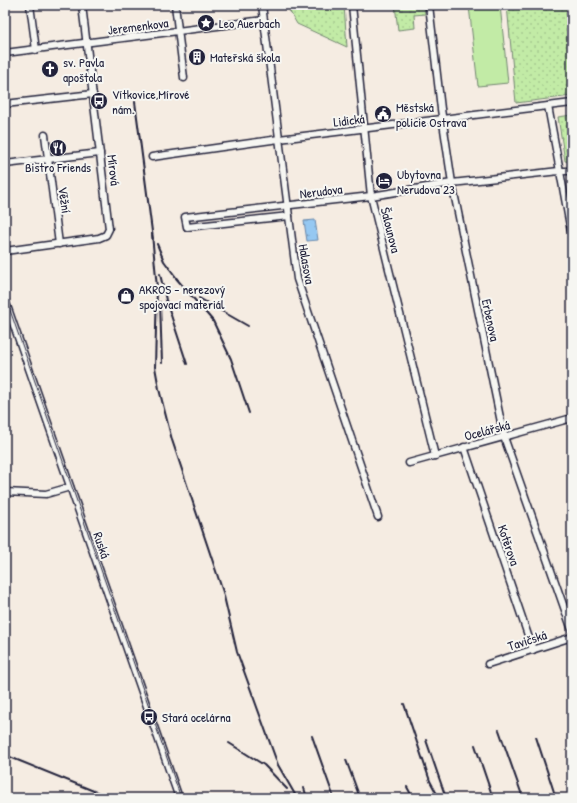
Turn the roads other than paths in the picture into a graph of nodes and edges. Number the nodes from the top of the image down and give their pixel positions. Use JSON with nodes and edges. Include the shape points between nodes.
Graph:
{"nodes":[{"id":1,"x":30,"y":5,"type":"edge"},
{"id":2,"x":82,"y":5,"type":"edge"},
{"id":3,"x":175,"y":5,"type":"edge"},
{"id":4,"x":262,"y":5,"type":"edge"},
{"id":5,"x":352,"y":5,"type":"edge"},
{"id":6,"x":429,"y":5,"type":"edge"},
{"id":7,"x":264,"y":20,"type":"junction"},
{"id":8,"x":178,"y":32,"type":"junction"},
{"id":9,"x":86,"y":44,"type":"junction"},
{"id":10,"x":36,"y":50,"type":"junction"},
{"id":11,"x":5,"y":53,"type":"edge"},
{"id":12,"x":184,"y":78,"type":"dead end"},
{"id":13,"x":93,"y":94,"type":"junction"},
{"id":14,"x":572,"y":103,"type":"edge"},
{"id":15,"x":5,"y":104,"type":"edge"},
{"id":16,"x":548,"y":106,"type":"junction"},
{"id":17,"x":443,"y":119,"type":"junction"},
{"id":18,"x":364,"y":130,"type":"junction"},
{"id":19,"x":45,"y":135,"type":"dead end"},
{"id":20,"x":278,"y":139,"type":"junction"},
{"id":21,"x":100,"y":153,"type":"junction"},
{"id":22,"x":152,"y":157,"type":"dead end"},
{"id":23,"x":48,"y":160,"type":"junction"},
{"id":24,"x":5,"y":164,"type":"edge"},
{"id":25,"x":559,"y":171,"type":"junction"},
{"id":26,"x":572,"y":171,"type":"edge"},
{"id":27,"x":452,"y":183,"type":"junction"},
{"id":28,"x":371,"y":196,"type":"junction"},
{"id":29,"x":287,"y":206,"type":"junction"},
{"id":30,"x":289,"y":216,"type":"junction"},
{"id":31,"x":572,"y":237,"type":"edge"},
{"id":32,"x":59,"y":244,"type":"junction"},
{"id":33,"x":5,"y":251,"type":"edge"},
{"id":34,"x":6,"y":304,"type":"edge"},
{"id":35,"x":572,"y":418,"type":"edge"},
{"id":36,"x":504,"y":437,"type":"junction"},
{"id":37,"x":464,"y":447,"type":"junction"},
{"id":38,"x":436,"y":456,"type":"junction"},
{"id":39,"x":409,"y":463,"type":"dead end"},
{"id":40,"x":70,"y":487,"type":"junction"},
{"id":41,"x":5,"y":492,"type":"edge"},
{"id":42,"x":378,"y":517,"type":"dead end"},
{"id":43,"x":572,"y":630,"type":"edge"},
{"id":44,"x":572,"y":637,"type":"edge"},
{"id":45,"x":534,"y":650,"type":"junction"},
{"id":46,"x":488,"y":664,"type":"dead end"},
{"id":47,"x":179,"y":798,"type":"edge"}],
"edges":[{"from":1,"to":10,"type":"street"},
{"from":2,"to":9,"type":"street","name":"Mírová"},
{"from":3,"to":8,"type":"street"},
{"from":4,"to":7,"type":"street","name":"Halasova"},
{"from":5,"to":18,"type":"street","name":"Šalounova"},
{"from":6,"to":17,"type":"street","name":"Erbenova"},
{"from":7,"to":8,"type":"street","name":"Jeremenkova"},
{"from":7,"to":20,"type":"street","name":"Halasova"},
{"from":8,"to":9,"type":"street","name":"Jeremenkova"},
{"from":8,"to":12,"type":"street"},
{"from":9,"to":10,"type":"street","name":"Jeremenkova"},
{"from":9,"to":13,"type":"street","name":"Mírová"},
{"from":10,"to":11,"type":"street","name":"Jeremenkova"},
{"from":13,"to":15,"type":"street"},
{"from":13,"to":21,"type":"street","name":"Mírová"},
{"from":14,"to":16,"type":"street","name":"Lidická"},
{"from":16,"to":17,"type":"street","name":"Lidická"},
{"from":16,"to":25,"type":"street"},
{"from":17,"to":18,"type":"street","name":"Lidická"},
{"from":17,"to":27,"type":"street","name":"Erbenova"},
{"from":18,"to":20,"type":"street","name":"Lidická"},
{"from":18,"to":28,"type":"street","name":"Šalounova"},
{"from":19,"to":23,"type":"street","name":"Věžní"},
{"from":20,"to":22,"type":"street","name":"Lidická"},
{"from":20,"to":29,"type":"street","name":"Halasova"},
{"from":21,"to":23,"type":"street"},
{"from":21,"to":32,"type":"street","name":"Mírová","via":[[108,232],[102,238]]},
{"from":23,"to":24,"type":"street"},
{"from":23,"to":32,"type":"street","name":"Věžní"},
{"from":25,"to":26,"type":"street","name":"Nerudova"},
{"from":25,"to":27,"type":"street","name":"Nerudova"},
{"from":25,"to":31,"type":"street"},
{"from":27,"to":28,"type":"street","name":"Nerudova"},
{"from":27,"to":36,"type":"street","name":"Erbenova"},
{"from":28,"to":29,"type":"street","name":"Nerudova"},
{"from":28,"to":38,"type":"street","name":"Šalounova"},
{"from":29,"to":30,"type":"street","name":"Halasova"},
{"from":29,"to":30,"type":"street","name":"Nerudova","via":[[185,216],[187,227]]},
{"from":30,"to":42,"type":"street","name":"Halasova","via":[[297,279]]},
{"from":32,"to":33,"type":"street","name":"Mírová"},
{"from":34,"to":40,"type":"street","name":"Ruská"},
{"from":35,"to":36,"type":"street","name":"Ocelářská"},
{"from":36,"to":37,"type":"street","name":"Ocelářská"},
{"from":36,"to":43,"type":"street","name":"Erbenova"},
{"from":37,"to":38,"type":"street","name":"Ocelářská"},
{"from":37,"to":45,"type":"street","name":"Kotěrova"},
{"from":38,"to":39,"type":"street","name":"Ocelářská"},
{"from":40,"to":41,"type":"street","via":[[46,494]]},
{"from":40,"to":47,"type":"street","name":"Ruská"},
{"from":44,"to":45,"type":"street","name":"Tavičská"},
{"from":45,"to":46,"type":"street","name":"Tavičská"}]}
